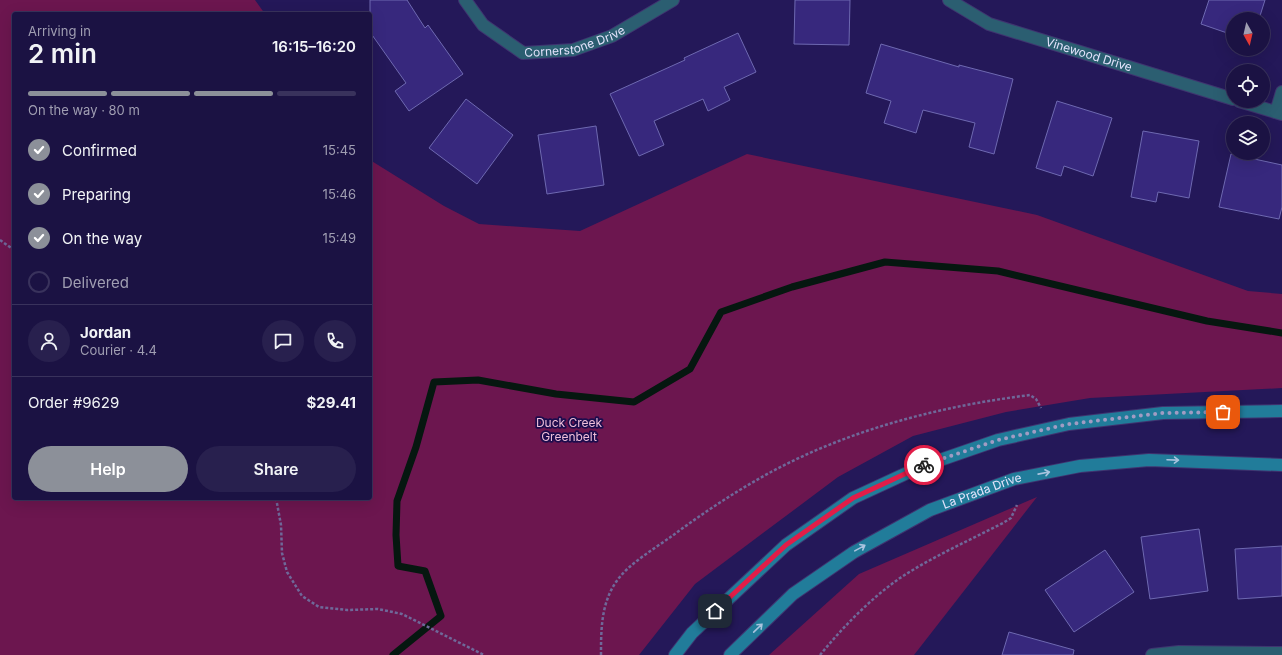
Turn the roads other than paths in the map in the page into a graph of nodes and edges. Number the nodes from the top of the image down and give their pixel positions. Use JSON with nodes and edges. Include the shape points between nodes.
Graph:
{"nodes":[{"id":1,"x":465,"y":0,"type":"edge"},
{"id":2,"x":673,"y":0,"type":"edge"},
{"id":3,"x":949,"y":0,"type":"edge"},
{"id":4,"x":1282,"y":92,"type":"edge"},
{"id":5,"x":1226,"y":97,"type":"edge"},
{"id":6,"x":1262,"y":108,"type":"edge"},
{"id":7,"x":1279,"y":113,"type":"edge"},
{"id":8,"x":1282,"y":411,"type":"edge"},
{"id":9,"x":1282,"y":464,"type":"edge"},
{"id":10,"x":1282,"y":653,"type":"edge"},
{"id":11,"x":675,"y":655,"type":"edge"},
{"id":12,"x":730,"y":655,"type":"edge"},
{"id":13,"x":1152,"y":655,"type":"edge"}],
"edges":[{"from":1,"to":2,"type":"street","name":"Cornerstone Drive","via":[[483,25],[523,53],[574,50],[612,36]]},
{"from":3,"to":5,"type":"street","name":"Vinewood Drive","via":[[989,24]]},
{"from":4,"to":7,"type":"street"},
{"from":6,"to":7,"type":"street"},
{"from":8,"to":11,"type":"main road","via":[[1163,413],[1069,424],[998,440],[920,467],[853,498],[786,545],[692,633]]},
{"from":12,"to":9,"type":"main road","name":"La Prada Drive","one_way":true,"via":[[793,594],[854,552],[930,510],[1014,479],[1080,466],[1149,460]]},
{"from":10,"to":13,"type":"street","via":[[1179,652]]}]}
